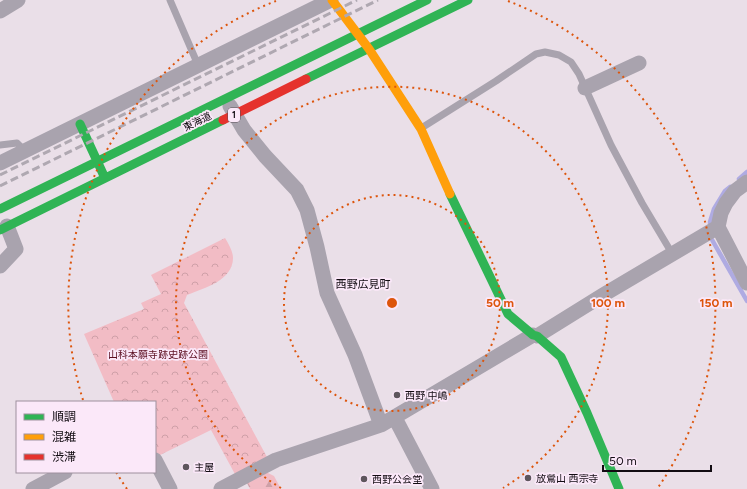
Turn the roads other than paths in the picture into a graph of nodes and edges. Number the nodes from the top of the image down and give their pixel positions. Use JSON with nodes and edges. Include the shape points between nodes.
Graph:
{"nodes":[{"id":1,"x":18,"y":0,"type":"edge"},
{"id":2,"x":170,"y":0,"type":"edge"},
{"id":3,"x":331,"y":0,"type":"edge"},
{"id":4,"x":427,"y":0,"type":"edge"},
{"id":5,"x":468,"y":0,"type":"edge"},
{"id":6,"x":0,"y":11,"type":"edge"},
{"id":7,"x":358,"y":35,"type":"junction"},
{"id":8,"x":369,"y":49,"type":"junction"},
{"id":9,"x":639,"y":63,"type":"dead end"},
{"id":10,"x":198,"y":65,"type":"junction"},
{"id":11,"x":585,"y":88,"type":"junction"},
{"id":12,"x":226,"y":98,"type":"junction"},
{"id":13,"x":234,"y":115,"type":"junction"},
{"id":14,"x":80,"y":124,"type":"junction"},
{"id":15,"x":421,"y":128,"type":"junction"},
{"id":16,"x":0,"y":145,"type":"edge"},
{"id":17,"x":25,"y":151,"type":"junction"},
{"id":18,"x":97,"y":161,"type":"junction"},
{"id":19,"x":0,"y":163,"type":"edge"},
{"id":20,"x":106,"y":179,"type":"junction"},
{"id":21,"x":747,"y":182,"type":"edge"},
{"id":22,"x":0,"y":209,"type":"edge"},
{"id":23,"x":4,"y":228,"type":"edge"},
{"id":24,"x":712,"y":230,"type":"junction"},
{"id":25,"x":673,"y":255,"type":"junction"},
{"id":26,"x":0,"y":266,"type":"edge"},
{"id":27,"x":747,"y":283,"type":"edge"},
{"id":28,"x":535,"y":336,"type":"junction"},
{"id":29,"x":395,"y":418,"type":"junction"},
{"id":30,"x":381,"y":425,"type":"junction"},
{"id":31,"x":156,"y":462,"type":"edge"},
{"id":32,"x":63,"y":473,"type":"edge"},
{"id":33,"x":33,"y":489,"type":"edge"},
{"id":34,"x":170,"y":489,"type":"edge"},
{"id":35,"x":220,"y":489,"type":"edge"},
{"id":36,"x":432,"y":489,"type":"edge"},
{"id":37,"x":618,"y":489,"type":"edge"}],
"edges":[{"from":1,"to":6,"type":"street"},
{"from":2,"to":10,"type":"lane"},
{"from":3,"to":7,"type":"main road"},
{"from":3,"to":10,"type":"street"},
{"from":4,"to":7,"type":"main road","name":"東海道","number":"1"},
{"from":5,"to":8,"type":"main road","name":"東海道","number":"1"},
{"from":7,"to":8,"type":"main road"},
{"from":7,"to":12,"type":"main road","name":"東海道","number":"1"},
{"from":8,"to":13,"type":"main road","name":"東海道","number":"1"},
{"from":8,"to":15,"type":"main road"},
{"from":9,"to":11,"type":"street"},
{"from":10,"to":14,"type":"street"},
{"from":11,"to":15,"type":"lane","via":[[571,62],[559,55],[545,52],[536,54]]},
{"from":11,"to":25,"type":"lane","via":[[611,145]]},
{"from":12,"to":13,"type":"street"},
{"from":12,"to":18,"type":"main road","name":"東海道","number":"1"},
{"from":13,"to":20,"type":"main road","name":"東海道","number":"1"},
{"from":13,"to":30,"type":"street","via":[[265,156],[297,190],[307,210],[327,294],[352,348]]},
{"from":14,"to":17,"type":"street"},
{"from":14,"to":18,"type":"main road"},
{"from":15,"to":28,"type":"main road","via":[[508,314]]},
{"from":16,"to":17,"type":"lane","via":[[17,143]]},
{"from":17,"to":19,"type":"street"},
{"from":18,"to":20,"type":"main road"},
{"from":18,"to":22,"type":"main road","name":"東海道","number":"1"},
{"from":20,"to":23,"type":"main road","name":"東海道","number":"1"},
{"from":21,"to":24,"type":"street","via":[[726,203]]},
{"from":23,"to":26,"type":"street","via":[[16,249]]},
{"from":24,"to":25,"type":"street"},
{"from":24,"to":27,"type":"street"},
{"from":25,"to":28,"type":"street"},
{"from":28,"to":29,"type":"street"},
{"from":28,"to":37,"type":"main road","via":[[561,357]]},
{"from":29,"to":30,"type":"street"},
{"from":29,"to":36,"type":"street"},
{"from":30,"to":35,"type":"street","via":[[276,460]]},
{"from":31,"to":34,"type":"street"},
{"from":32,"to":33,"type":"street"}]}
